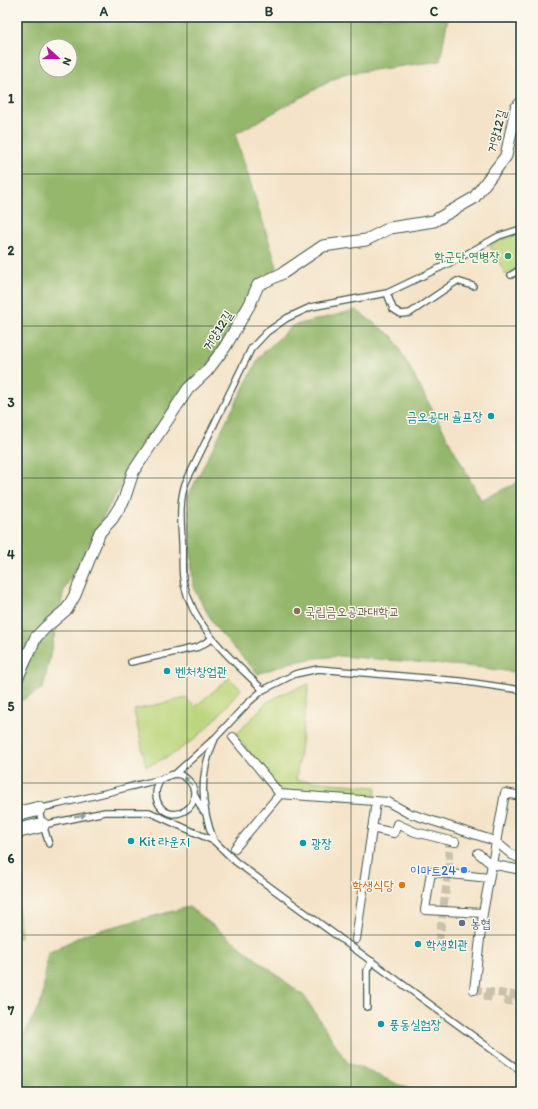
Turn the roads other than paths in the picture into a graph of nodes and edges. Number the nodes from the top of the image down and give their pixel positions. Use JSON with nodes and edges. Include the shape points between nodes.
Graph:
{"nodes":[{"id":1,"x":521,"y":102,"type":"edge"},
{"id":2,"x":521,"y":229,"type":"edge"},
{"id":3,"x":521,"y":270,"type":"edge"},
{"id":4,"x":510,"y":275,"type":"dead end"},
{"id":5,"x":473,"y":286,"type":"dead end"},
{"id":6,"x":387,"y":293,"type":"junction"},
{"id":7,"x":212,"y":639,"type":"junction"},
{"id":8,"x":131,"y":662,"type":"dead end"},
{"id":9,"x":17,"y":679,"type":"edge"},
{"id":10,"x":262,"y":690,"type":"junction"},
{"id":11,"x":521,"y":690,"type":"edge"},
{"id":12,"x":233,"y":737,"type":"dead end"},
{"id":13,"x":216,"y":738,"type":"junction"},
{"id":14,"x":175,"y":774,"type":"junction"},
{"id":15,"x":163,"y":778,"type":"junction"},
{"id":16,"x":194,"y":794,"type":"junction"},
{"id":17,"x":280,"y":794,"type":"junction"},
{"id":18,"x":521,"y":796,"type":"edge"},
{"id":19,"x":376,"y":802,"type":"junction"},
{"id":20,"x":38,"y":809,"type":"junction"},
{"id":21,"x":149,"y":812,"type":"junction"},
{"id":22,"x":168,"y":813,"type":"junction"},
{"id":23,"x":17,"y":814,"type":"edge"},
{"id":24,"x":205,"y":815,"type":"junction"},
{"id":25,"x":42,"y":825,"type":"junction"},
{"id":26,"x":443,"y":825,"type":"junction"},
{"id":27,"x":372,"y":828,"type":"junction"},
{"id":28,"x":17,"y":831,"type":"edge"},
{"id":29,"x":441,"y":838,"type":"junction"},
{"id":30,"x":214,"y":841,"type":"junction"},
{"id":31,"x":495,"y":841,"type":"junction"},
{"id":32,"x":455,"y":842,"type":"dead end"},
{"id":33,"x":49,"y":844,"type":"dead end"},
{"id":34,"x":235,"y":848,"type":"dead end"},
{"id":35,"x":478,"y":853,"type":"dead end"},
{"id":36,"x":521,"y":859,"type":"edge"},
{"id":37,"x":491,"y":864,"type":"junction"},
{"id":38,"x":521,"y":870,"type":"edge"},
{"id":39,"x":489,"y":878,"type":"junction"},
{"id":40,"x":483,"y":913,"type":"junction"},
{"id":41,"x":356,"y":939,"type":"dead end"},
{"id":42,"x":372,"y":961,"type":"junction"},
{"id":43,"x":474,"y":990,"type":"dead end"},
{"id":44,"x":367,"y":1007,"type":"dead end"},
{"id":45,"x":521,"y":1071,"type":"edge"}],
"edges":[{"from":1,"to":9,"type":"street","name":"거양12길","via":[[516,108],[506,156],[474,198],[434,221],[390,228],[366,240],[323,246],[283,273],[258,285],[225,347],[207,371],[188,389],[132,472],[124,500],[100,532],[75,596],[67,609],[36,637]]},
{"from":2,"to":6,"type":"lane","via":[[499,236]]},
{"from":3,"to":4,"type":"lane"},
{"from":5,"to":6,"type":"lane","via":[[457,281],[410,313],[402,314],[393,309]]},
{"from":6,"to":7,"type":"lane","via":[[305,309],[266,332],[251,349],[180,499],[184,583],[196,615]]},
{"from":7,"to":8,"type":"lane","via":[[198,647]]},
{"from":7,"to":10,"type":"lane"},
{"from":10,"to":11,"type":"lane","via":[[295,674],[318,668],[460,681]]},
{"from":10,"to":13,"type":"lane"},
{"from":12,"to":17,"type":"street"},
{"from":13,"to":14,"type":"lane"},
{"from":13,"to":24,"type":"lane","via":[[205,768],[202,787]]},
{"from":14,"to":15,"type":"lane"},
{"from":16,"to":14,"type":"lane","one_way":true,"via":[[191,783]]},
{"from":15,"to":20,"type":"lane"},
{"from":15,"to":22,"type":"lane","via":[[155,794],[159,805]]},
{"from":16,"to":22,"type":"lane","via":[[186,810]]},
{"from":16,"to":24,"type":"lane"},
{"from":17,"to":19,"type":"street"},
{"from":17,"to":34,"type":"street"},
{"from":18,"to":31,"type":"street","via":[[504,793]]},
{"from":19,"to":26,"type":"street","via":[[388,802],[408,813]]},
{"from":19,"to":27,"type":"street"},
{"from":20,"to":23,"type":"street"},
{"from":20,"to":25,"type":"lane"},
{"from":21,"to":22,"type":"lane"},
{"from":25,"to":21,"type":"lane","one_way":true,"via":[[105,812]]},
{"from":21,"to":30,"type":"lane"},
{"from":24,"to":30,"type":"lane"},
{"from":25,"to":28,"type":"street"},
{"from":25,"to":33,"type":"lane"},
{"from":26,"to":29,"type":"street"},
{"from":26,"to":31,"type":"street"},
{"from":27,"to":29,"type":"street","via":[[394,833],[397,824],[414,832]]},
{"from":27,"to":41,"type":"street"},
{"from":29,"to":32,"type":"street"},
{"from":30,"to":42,"type":"lane","via":[[236,862]]},
{"from":31,"to":36,"type":"street"},
{"from":31,"to":37,"type":"street"},
{"from":35,"to":37,"type":"street"},
{"from":37,"to":38,"type":"street"},
{"from":37,"to":39,"type":"street"},
{"from":39,"to":40,"type":"street"},
{"from":39,"to":40,"type":"street","via":[[431,872],[425,910]]},
{"from":40,"to":43,"type":"street"},
{"from":42,"to":44,"type":"lane","via":[[367,970]]},
{"from":42,"to":45,"type":"lane"}]}
